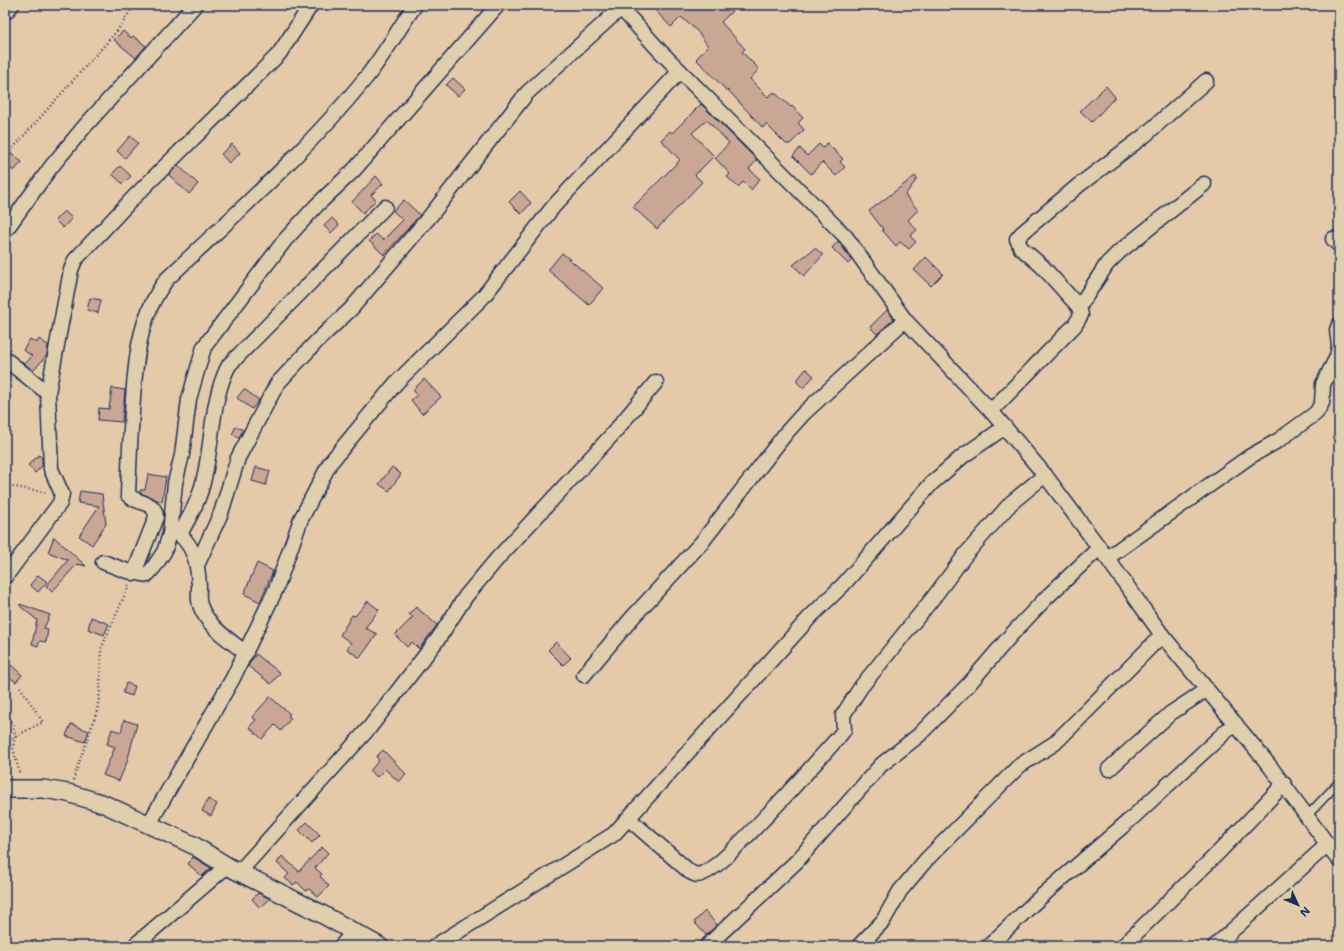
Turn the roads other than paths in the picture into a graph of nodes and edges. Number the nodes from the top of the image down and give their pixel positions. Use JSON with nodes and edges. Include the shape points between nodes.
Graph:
{"nodes":[{"id":1,"x":12,"y":5,"type":"edge"},
{"id":2,"x":311,"y":5,"type":"edge"},
{"id":3,"x":415,"y":5,"type":"edge"},
{"id":4,"x":498,"y":5,"type":"edge"},
{"id":5,"x":619,"y":6,"type":"edge"},
{"id":6,"x":189,"y":7,"type":"edge"},
{"id":7,"x":5,"y":13,"type":"edge"},
{"id":8,"x":680,"y":71,"type":"junction"},
{"id":9,"x":1206,"y":81,"type":"dead end"},
{"id":10,"x":1204,"y":184,"type":"dead end"},
{"id":11,"x":385,"y":207,"type":"dead end"},
{"id":12,"x":5,"y":231,"type":"edge"},
{"id":13,"x":1079,"y":307,"type":"junction"},
{"id":14,"x":906,"y":320,"type":"junction"},
{"id":15,"x":1339,"y":325,"type":"edge"},
{"id":16,"x":5,"y":359,"type":"edge"},
{"id":17,"x":656,"y":382,"type":"dead end"},
{"id":18,"x":48,"y":393,"type":"junction"},
{"id":19,"x":991,"y":411,"type":"junction"},
{"id":20,"x":1005,"y":427,"type":"junction"},
{"id":21,"x":1045,"y":475,"type":"junction"},
{"id":22,"x":175,"y":531,"type":"junction"},
{"id":23,"x":1103,"y":553,"type":"junction"},
{"id":24,"x":103,"y":562,"type":"dead end"},
{"id":25,"x":198,"y":563,"type":"junction"},
{"id":26,"x":134,"y":573,"type":"junction"},
{"id":27,"x":5,"y":577,"type":"edge"},
{"id":28,"x":1162,"y":636,"type":"junction"},
{"id":29,"x":246,"y":653,"type":"junction"},
{"id":30,"x":584,"y":675,"type":"dead end"},
{"id":31,"x":1206,"y":690,"type":"junction"},
{"id":32,"x":1235,"y":723,"type":"junction"},
{"id":33,"x":1109,"y":770,"type":"dead end"},
{"id":34,"x":1339,"y":782,"type":"edge"},
{"id":35,"x":1284,"y":784,"type":"junction"},
{"id":36,"x":5,"y":789,"type":"edge"},
{"id":37,"x":1307,"y":816,"type":"junction"},
{"id":38,"x":629,"y":819,"type":"junction"},
{"id":39,"x":149,"y":824,"type":"junction"},
{"id":40,"x":1328,"y":844,"type":"junction"},
{"id":41,"x":1339,"y":860,"type":"edge"},
{"id":42,"x":234,"y":869,"type":"junction"},
{"id":43,"x":353,"y":933,"type":"junction"},
{"id":44,"x":134,"y":946,"type":"edge"},
{"id":45,"x":341,"y":946,"type":"edge"},
{"id":46,"x":379,"y":946,"type":"edge"},
{"id":47,"x":435,"y":946,"type":"edge"},
{"id":48,"x":707,"y":946,"type":"edge"},
{"id":49,"x":858,"y":946,"type":"edge"},
{"id":50,"x":989,"y":946,"type":"edge"},
{"id":51,"x":1123,"y":946,"type":"edge"},
{"id":52,"x":1215,"y":946,"type":"edge"}],
"edges":[{"from":1,"to":7,"type":"street"},
{"from":2,"to":18,"type":"street","via":[[279,54],[134,197],[75,260]]},
{"from":3,"to":26,"type":"street","via":[[381,58],[324,128],[160,288],[141,333],[136,357],[128,495],[132,500],[153,506],[156,517]]},
{"from":4,"to":22,"type":"street","via":[[354,170],[317,205],[286,240],[204,347],[189,399],[182,455],[175,483]]},
{"from":5,"to":8,"type":"street"},
{"from":5,"to":25,"type":"street","via":[[527,93],[421,227],[351,309],[318,340],[278,384],[238,458],[222,513]]},
{"from":6,"to":12,"type":"street","via":[[51,167]]},
{"from":8,"to":14,"type":"street","via":[[846,237]]},
{"from":8,"to":29,"type":"street","via":[[553,207],[483,297],[396,383],[330,463],[302,519],[276,589]]},
{"from":9,"to":13,"type":"street","via":[[1144,136],[1060,200],[1017,239],[1021,248],[1042,266]]},
{"from":10,"to":13,"type":"street","via":[[1111,260]]},
{"from":11,"to":22,"type":"street","via":[[229,365],[219,388],[204,479],[195,508]]},
{"from":13,"to":19,"type":"street","via":[[1081,315],[1075,325]]},
{"from":14,"to":19,"type":"street"},
{"from":14,"to":30,"type":"street","via":[[804,413],[765,458],[702,542]]},
{"from":15,"to":23,"type":"street","via":[[1337,357],[1323,384],[1322,403],[1316,413],[1279,440]]},
{"from":16,"to":18,"type":"street"},
{"from":17,"to":42,"type":"street","via":[[611,436],[497,558],[370,727]]},
{"from":18,"to":27,"type":"street","via":[[51,469],[62,494],[60,503]]},
{"from":19,"to":20,"type":"street"},
{"from":20,"to":21,"type":"street"},
{"from":20,"to":38,"type":"street","via":[[963,456],[932,483]]},
{"from":21,"to":23,"type":"street"},
{"from":21,"to":38,"type":"street","via":[[1011,503],[966,554],[861,687],[843,715],[844,730],[837,739],[729,854],[710,869],[695,875]]},
{"from":22,"to":25,"type":"street","via":[[193,552]]},
{"from":22,"to":26,"type":"street","via":[[154,567],[146,575]]},
{"from":23,"to":28,"type":"street"},
{"from":23,"to":48,"type":"street","via":[[1042,602],[969,684],[918,736],[881,765],[797,861]]},
{"from":24,"to":26,"type":"street"},
{"from":25,"to":29,"type":"street","via":[[199,603],[202,611],[226,638]]},
{"from":28,"to":31,"type":"street"},
{"from":28,"to":49,"type":"street","via":[[1055,743],[1019,766],[942,844],[910,877],[883,921]]},
{"from":29,"to":39,"type":"street"},
{"from":31,"to":32,"type":"street"},
{"from":31,"to":33,"type":"street","via":[[1171,713]]},
{"from":32,"to":35,"type":"street"},
{"from":32,"to":50,"type":"street"},
{"from":34,"to":37,"type":"lane"},
{"from":35,"to":37,"type":"street"},
{"from":35,"to":51,"type":"street"},
{"from":36,"to":39,"type":"street","via":[[43,789],[68,793],[104,804]]},
{"from":37,"to":40,"type":"street"},
{"from":38,"to":47,"type":"street","via":[[614,834]]},
{"from":39,"to":42,"type":"street","via":[[193,845]]},
{"from":40,"to":41,"type":"street"},
{"from":40,"to":52,"type":"street"},
{"from":42,"to":43,"type":"street"},
{"from":42,"to":44,"type":"street"},
{"from":43,"to":45,"type":"street"},
{"from":43,"to":46,"type":"street"}]}
